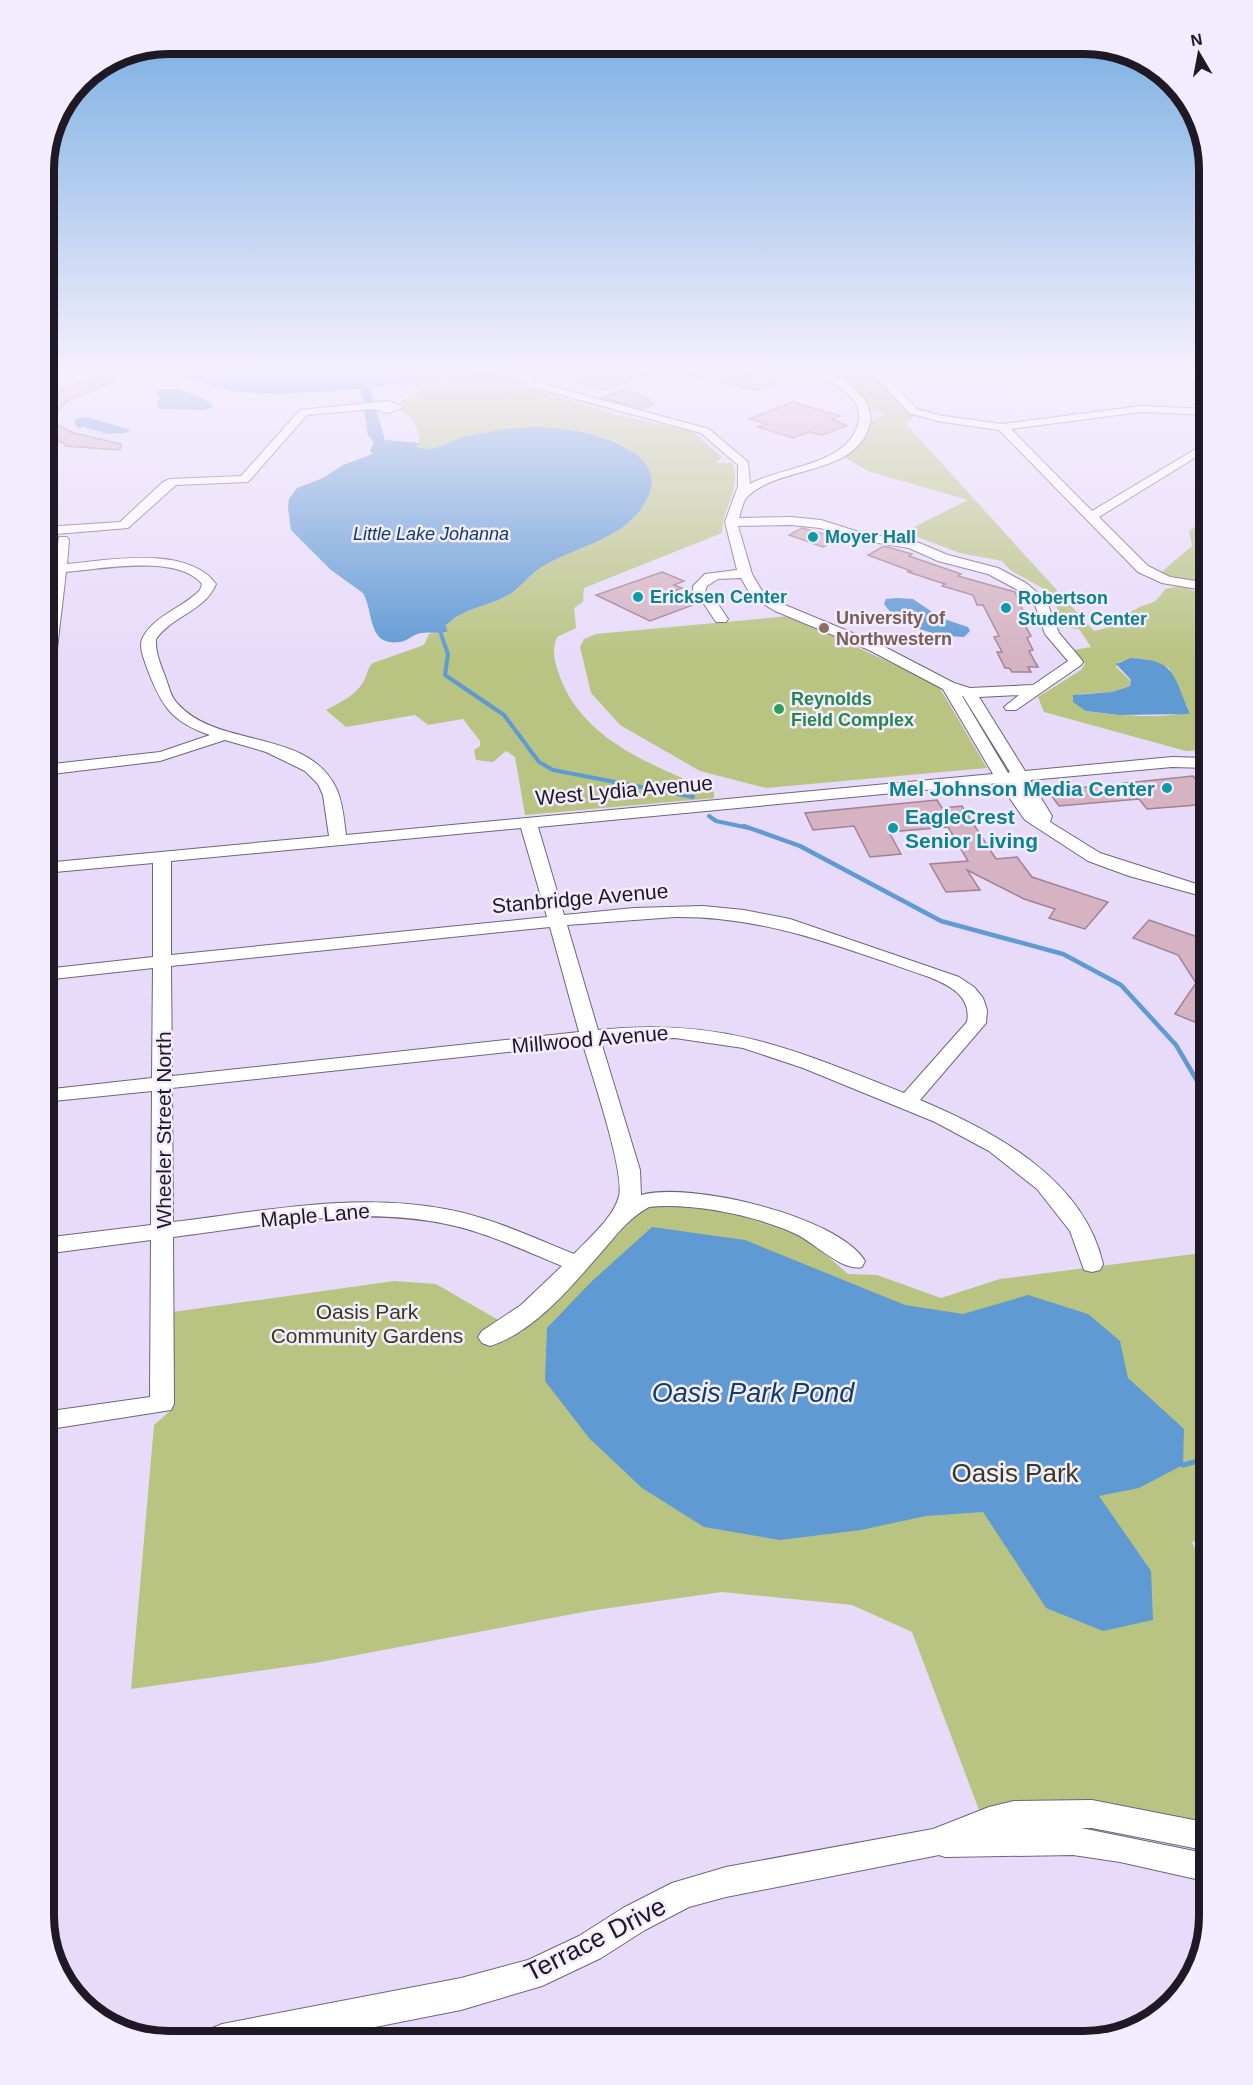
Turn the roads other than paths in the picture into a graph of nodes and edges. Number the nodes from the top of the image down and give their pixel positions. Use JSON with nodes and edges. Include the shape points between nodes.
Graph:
{"nodes":[{"id":1,"x":257,"y":464,"type":"edge"},
{"id":2,"x":744,"y":464,"type":"edge"},
{"id":3,"x":815,"y":464,"type":"edge"},
{"id":4,"x":1039,"y":464,"type":"edge"},
{"id":5,"x":1176,"y":464,"type":"edge"},
{"id":6,"x":745,"y":481,"type":"junction"},
{"id":7,"x":759,"y":484,"type":"junction"},
{"id":8,"x":742,"y":495,"type":"junction"},
{"id":9,"x":1091,"y":517,"type":"junction"},
{"id":10,"x":731,"y":522,"type":"junction"},
{"id":11,"x":54,"y":530,"type":"edge"},
{"id":12,"x":63,"y":540,"type":"dead end"},
{"id":13,"x":60,"y":569,"type":"junction"},
{"id":14,"x":745,"y":574,"type":"junction"},
{"id":15,"x":1199,"y":585,"type":"edge"},
{"id":16,"x":54,"y":618,"type":"edge"},
{"id":17,"x":721,"y":619,"type":"dead end"},
{"id":18,"x":949,"y":686,"type":"junction"},
{"id":19,"x":1038,"y":689,"type":"junction"},
{"id":20,"x":969,"y":693,"type":"junction"},
{"id":21,"x":1011,"y":707,"type":"dead end"},
{"id":22,"x":226,"y":734,"type":"junction"},
{"id":23,"x":1199,"y":763,"type":"edge"},
{"id":24,"x":54,"y":769,"type":"edge"},
{"id":25,"x":1020,"y":776,"type":"junction"},
{"id":26,"x":1003,"y":777,"type":"junction"},
{"id":27,"x":1042,"y":821,"type":"junction"},
{"id":28,"x":528,"y":822,"type":"junction"},
{"id":29,"x":338,"y":840,"type":"junction"},
{"id":30,"x":162,"y":856,"type":"junction"},
{"id":31,"x":54,"y":867,"type":"edge"},
{"id":32,"x":1199,"y":890,"type":"edge"},
{"id":33,"x":557,"y":921,"type":"junction"},
{"id":34,"x":164,"y":962,"type":"junction"},
{"id":35,"x":54,"y":973,"type":"edge"},
{"id":36,"x":590,"y":1036,"type":"junction"},
{"id":37,"x":164,"y":1083,"type":"junction"},
{"id":38,"x":54,"y":1095,"type":"edge"},
{"id":39,"x":907,"y":1102,"type":"junction"},
{"id":40,"x":629,"y":1170,"type":"junction"},
{"id":41,"x":680,"y":1200,"type":"junction"},
{"id":42,"x":616,"y":1221,"type":"junction"},
{"id":43,"x":162,"y":1231,"type":"junction"},
{"id":44,"x":54,"y":1245,"type":"edge"},
{"id":45,"x":854,"y":1261,"type":"dead end"},
{"id":46,"x":578,"y":1264,"type":"junction"},
{"id":47,"x":1092,"y":1264,"type":"dead end"},
{"id":48,"x":490,"y":1337,"type":"dead end"},
{"id":49,"x":54,"y":1420,"type":"edge"},
{"id":50,"x":1199,"y":1835,"type":"edge"},
{"id":51,"x":933,"y":1843,"type":"junction"},
{"id":52,"x":1199,"y":1866,"type":"edge"},
{"id":53,"x":273,"y":2031,"type":"edge"}],
"edges":[{"from":1,"to":11,"type":"street","via":[[245,478],[170,484],[130,523],[121,526]]},
{"from":2,"to":6,"type":"street"},
{"from":3,"to":7,"type":"street"},
{"from":4,"to":9,"type":"street"},
{"from":5,"to":9,"type":"street"},
{"from":6,"to":7,"type":"street"},
{"from":6,"to":8,"type":"street"},
{"from":7,"to":8,"type":"street"},
{"from":8,"to":10,"type":"street"},
{"from":9,"to":15,"type":"street","via":[[1148,572]]},
{"from":10,"to":14,"type":"street"},
{"from":10,"to":19,"type":"street","via":[[820,524],[860,537],[912,545],[1011,579],[1041,603],[1052,634],[1076,662]]},
{"from":12,"to":13,"type":"street"},
{"from":13,"to":16,"type":"street"},
{"from":13,"to":22,"type":"street","via":[[156,562],[188,567],[203,574],[209,584],[205,594],[159,625],[148,647],[164,695],[174,709],[195,723]]},
{"from":14,"to":17,"type":"street","via":[[716,575],[699,584],[698,593]]},
{"from":14,"to":18,"type":"street","via":[[757,594],[767,601],[874,647]]},
{"from":18,"to":20,"type":"street"},
{"from":18,"to":26,"type":"street"},
{"from":19,"to":20,"type":"street"},
{"from":19,"to":21,"type":"street"},
{"from":20,"to":25,"type":"street"},
{"from":22,"to":24,"type":"street","via":[[201,747],[155,758]]},
{"from":22,"to":29,"type":"street","via":[[294,759],[318,774],[331,794]]},
{"from":23,"to":25,"type":"street","name":"West Lydia Avenue"},
{"from":25,"to":26,"type":"street","name":"West Lydia Avenue"},
{"from":25,"to":27,"type":"street","via":[[1044,816]]},
{"from":26,"to":27,"type":"street","via":[[1031,817]]},
{"from":26,"to":28,"type":"street","name":"West Lydia Avenue"},
{"from":27,"to":32,"type":"street","via":[[1094,857]]},
{"from":28,"to":29,"type":"street","name":"West Lydia Avenue"},
{"from":28,"to":33,"type":"street"},
{"from":29,"to":30,"type":"street","name":"West Lydia Avenue"},
{"from":30,"to":31,"type":"street","name":"West Lydia Avenue"},
{"from":30,"to":34,"type":"street","name":"Wheeler Street North"},
{"from":33,"to":34,"type":"street","name":"Stanbridge Avenue"},
{"from":33,"to":36,"type":"street"},
{"from":33,"to":39,"type":"street","name":"Stanbridge Avenue","via":[[660,911],[743,915],[815,932],[956,983],[978,1007],[976,1023]]},
{"from":34,"to":35,"type":"street","name":"Stanbridge Avenue"},
{"from":34,"to":37,"type":"street","name":"Wheeler Street North"},
{"from":36,"to":37,"type":"street","name":"Millwood Avenue"},
{"from":36,"to":39,"type":"street","name":"Millwood Avenue","via":[[649,1031],[730,1038],[786,1054]]},
{"from":36,"to":40,"type":"street"},
{"from":37,"to":38,"type":"street","name":"Millwood Avenue"},
{"from":37,"to":43,"type":"street","name":"Wheeler Street North"},
{"from":39,"to":47,"type":"street","name":"Millwood Avenue","via":[[982,1137],[1035,1175],[1076,1222]]},
{"from":40,"to":41,"type":"street","via":[[635,1181],[652,1193]]},
{"from":40,"to":42,"type":"street","via":[[630,1196]]},
{"from":41,"to":42,"type":"street","via":[[639,1203]]},
{"from":41,"to":45,"type":"street","via":[[738,1206],[786,1219],[816,1234]]},
{"from":42,"to":46,"type":"street"},
{"from":43,"to":44,"type":"street","name":"Maple Lane"},
{"from":43,"to":46,"type":"street","name":"Maple Lane","via":[[352,1209],[411,1211],[477,1224]]},
{"from":43,"to":49,"type":"street","name":"Wheeler Street North","via":[[162,1404]]},
{"from":46,"to":48,"type":"street","via":[[513,1326]]},
{"from":50,"to":51,"type":"street","name":"Terrace Drive","via":[[1119,1818],[1042,1813],[989,1821]]},
{"from":51,"to":52,"type":"street","name":"Terrace Drive","via":[[1073,1842]]},
{"from":51,"to":53,"type":"street","name":"Terrace Drive","via":[[726,1882],[683,1894],[590,1947],[521,1978],[461,1994]]}]}
